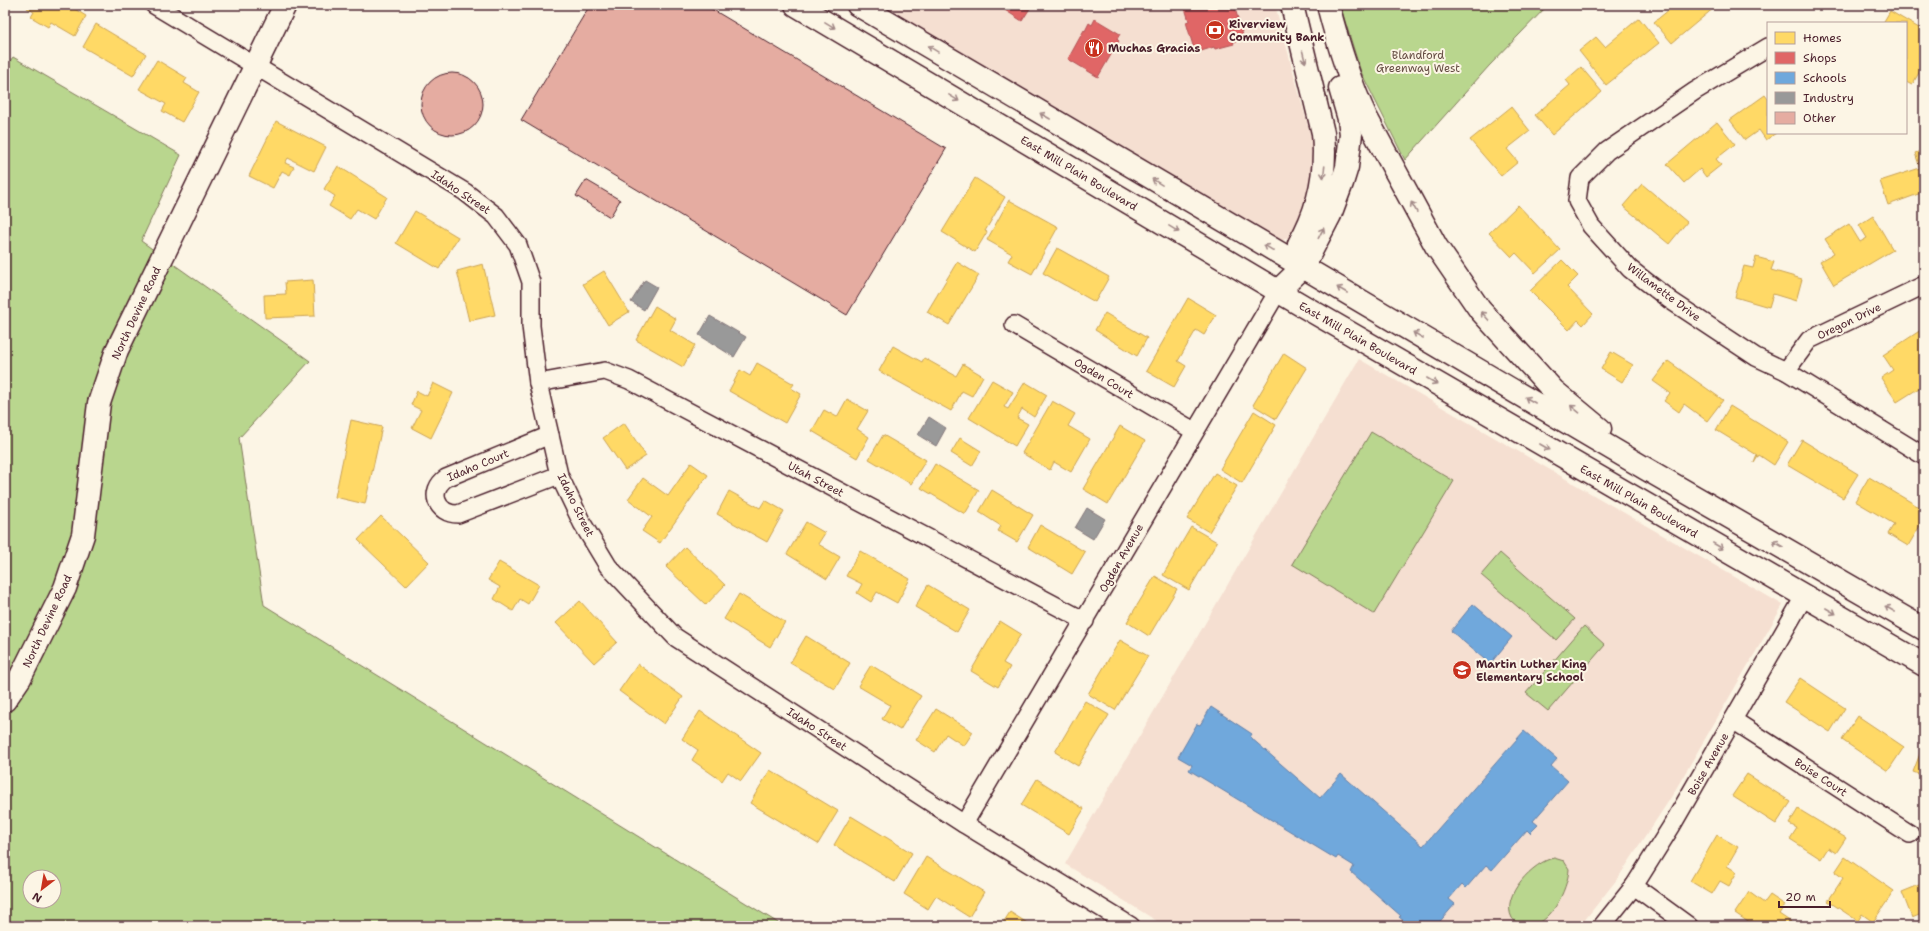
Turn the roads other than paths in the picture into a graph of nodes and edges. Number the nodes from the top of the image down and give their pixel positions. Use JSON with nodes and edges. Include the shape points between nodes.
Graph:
{"nodes":[{"id":1,"x":154,"y":5,"type":"edge"},
{"id":2,"x":285,"y":5,"type":"edge"},
{"id":3,"x":796,"y":5,"type":"edge"},
{"id":4,"x":825,"y":5,"type":"edge"},
{"id":5,"x":858,"y":5,"type":"edge"},
{"id":6,"x":1292,"y":5,"type":"edge"},
{"id":7,"x":1316,"y":5,"type":"edge"},
{"id":8,"x":1328,"y":5,"type":"edge"},
{"id":9,"x":884,"y":20,"type":"junction"},
{"id":10,"x":1767,"y":48,"type":"edge"},
{"id":11,"x":256,"y":67,"type":"junction"},
{"id":12,"x":1296,"y":264,"type":"junction"},
{"id":13,"x":1924,"y":285,"type":"edge"},
{"id":14,"x":1278,"y":291,"type":"junction"},
{"id":15,"x":1014,"y":325,"type":"dead end"},
{"id":16,"x":1786,"y":371,"type":"junction"},
{"id":17,"x":538,"y":383,"type":"junction"},
{"id":18,"x":1194,"y":431,"type":"junction"},
{"id":19,"x":550,"y":435,"type":"junction"},
{"id":20,"x":1924,"y":456,"type":"edge"},
{"id":21,"x":1648,"y":470,"type":"junction"},
{"id":22,"x":560,"y":474,"type":"junction"},
{"id":23,"x":1805,"y":595,"type":"junction"},
{"id":24,"x":1085,"y":621,"type":"junction"},
{"id":25,"x":1924,"y":628,"type":"edge"},
{"id":26,"x":1924,"y":665,"type":"edge"},
{"id":27,"x":5,"y":700,"type":"edge"},
{"id":28,"x":1733,"y":720,"type":"junction"},
{"id":29,"x":964,"y":824,"type":"junction"},
{"id":30,"x":1910,"y":834,"type":"dead end"},
{"id":31,"x":1634,"y":886,"type":"junction"},
{"id":32,"x":1131,"y":926,"type":"edge"},
{"id":33,"x":1602,"y":926,"type":"edge"},
{"id":34,"x":1689,"y":926,"type":"edge"}],
"edges":[{"from":1,"to":11,"type":"street","name":"Idaho Street"},
{"from":2,"to":11,"type":"main road","name":"North Devine Road"},
{"from":3,"to":14,"type":"main road","name":"East Mill Plain Boulevard","one_way":true},
{"from":4,"to":9,"type":"main road","via":[[864,28],[872,30]]},
{"from":5,"to":9,"type":"main road"},
{"from":6,"to":12,"type":"main road","one_way":true,"via":[[1323,133],[1325,163],[1316,208]]},
{"from":12,"to":7,"type":"main road","one_way":true,"via":[[1328,220],[1347,167],[1351,134],[1345,103],[1324,40]]},
{"from":21,"to":8,"type":"main road","one_way":true,"via":[[1553,390],[1480,310],[1436,246],[1366,117],[1346,67]]},
{"from":12,"to":9,"type":"main road","one_way":true},
{"from":10,"to":16,"type":"street","name":"Willamette Drive","via":[[1695,91],[1607,151],[1580,178],[1577,201],[1591,226],[1630,269],[1670,300],[1750,353]]},
{"from":11,"to":17,"type":"street","name":"Idaho Street","via":[[465,192],[496,216],[518,245],[531,282],[531,326]]},
{"from":11,"to":27,"type":"main road","name":"North Devine Road","via":[[117,350],[99,403],[83,535],[65,588],[20,678]]},
{"from":12,"to":14,"type":"main road"},
{"from":21,"to":12,"type":"main road","one_way":true},
{"from":13,"to":16,"type":"street","name":"Oregon Drive","via":[[1808,340]]},
{"from":14,"to":18,"type":"street","name":"Ogden Avenue"},
{"from":14,"to":23,"type":"main road","name":"East Mill Plain Boulevard","one_way":true},
{"from":15,"to":18,"type":"street","name":"Ogden Court"},
{"from":16,"to":20,"type":"street","name":"Willamette Drive"},
{"from":17,"to":19,"type":"street","name":"Idaho Street"},
{"from":17,"to":24,"type":"street","name":"Utah Street","via":[[605,371],[629,380]]},
{"from":18,"to":24,"type":"street","name":"Ogden Avenue"},
{"from":19,"to":22,"type":"street","name":"Idaho Street"},
{"from":19,"to":22,"type":"street","name":"Idaho Court","via":[[446,478],[437,486],[437,504],[446,513],[458,514]]},
{"from":25,"to":21,"type":"main road","one_way":true},
{"from":22,"to":29,"type":"street","name":"Idaho Street","via":[[582,523],[608,566],[675,637]]},
{"from":23,"to":26,"type":"main road","name":"East Mill Plain Boulevard","one_way":true},
{"from":23,"to":28,"type":"street","name":"Boise Avenue"},
{"from":24,"to":29,"type":"street","name":"Ogden Avenue"},
{"from":28,"to":30,"type":"street","name":"Boise Court"},
{"from":28,"to":31,"type":"street","name":"Boise Avenue","via":[[1672,827]]},
{"from":29,"to":32,"type":"street","name":"Idaho Street"},
{"from":31,"to":33,"type":"street","name":"Boise Avenue"},
{"from":31,"to":34,"type":"street"}]}
